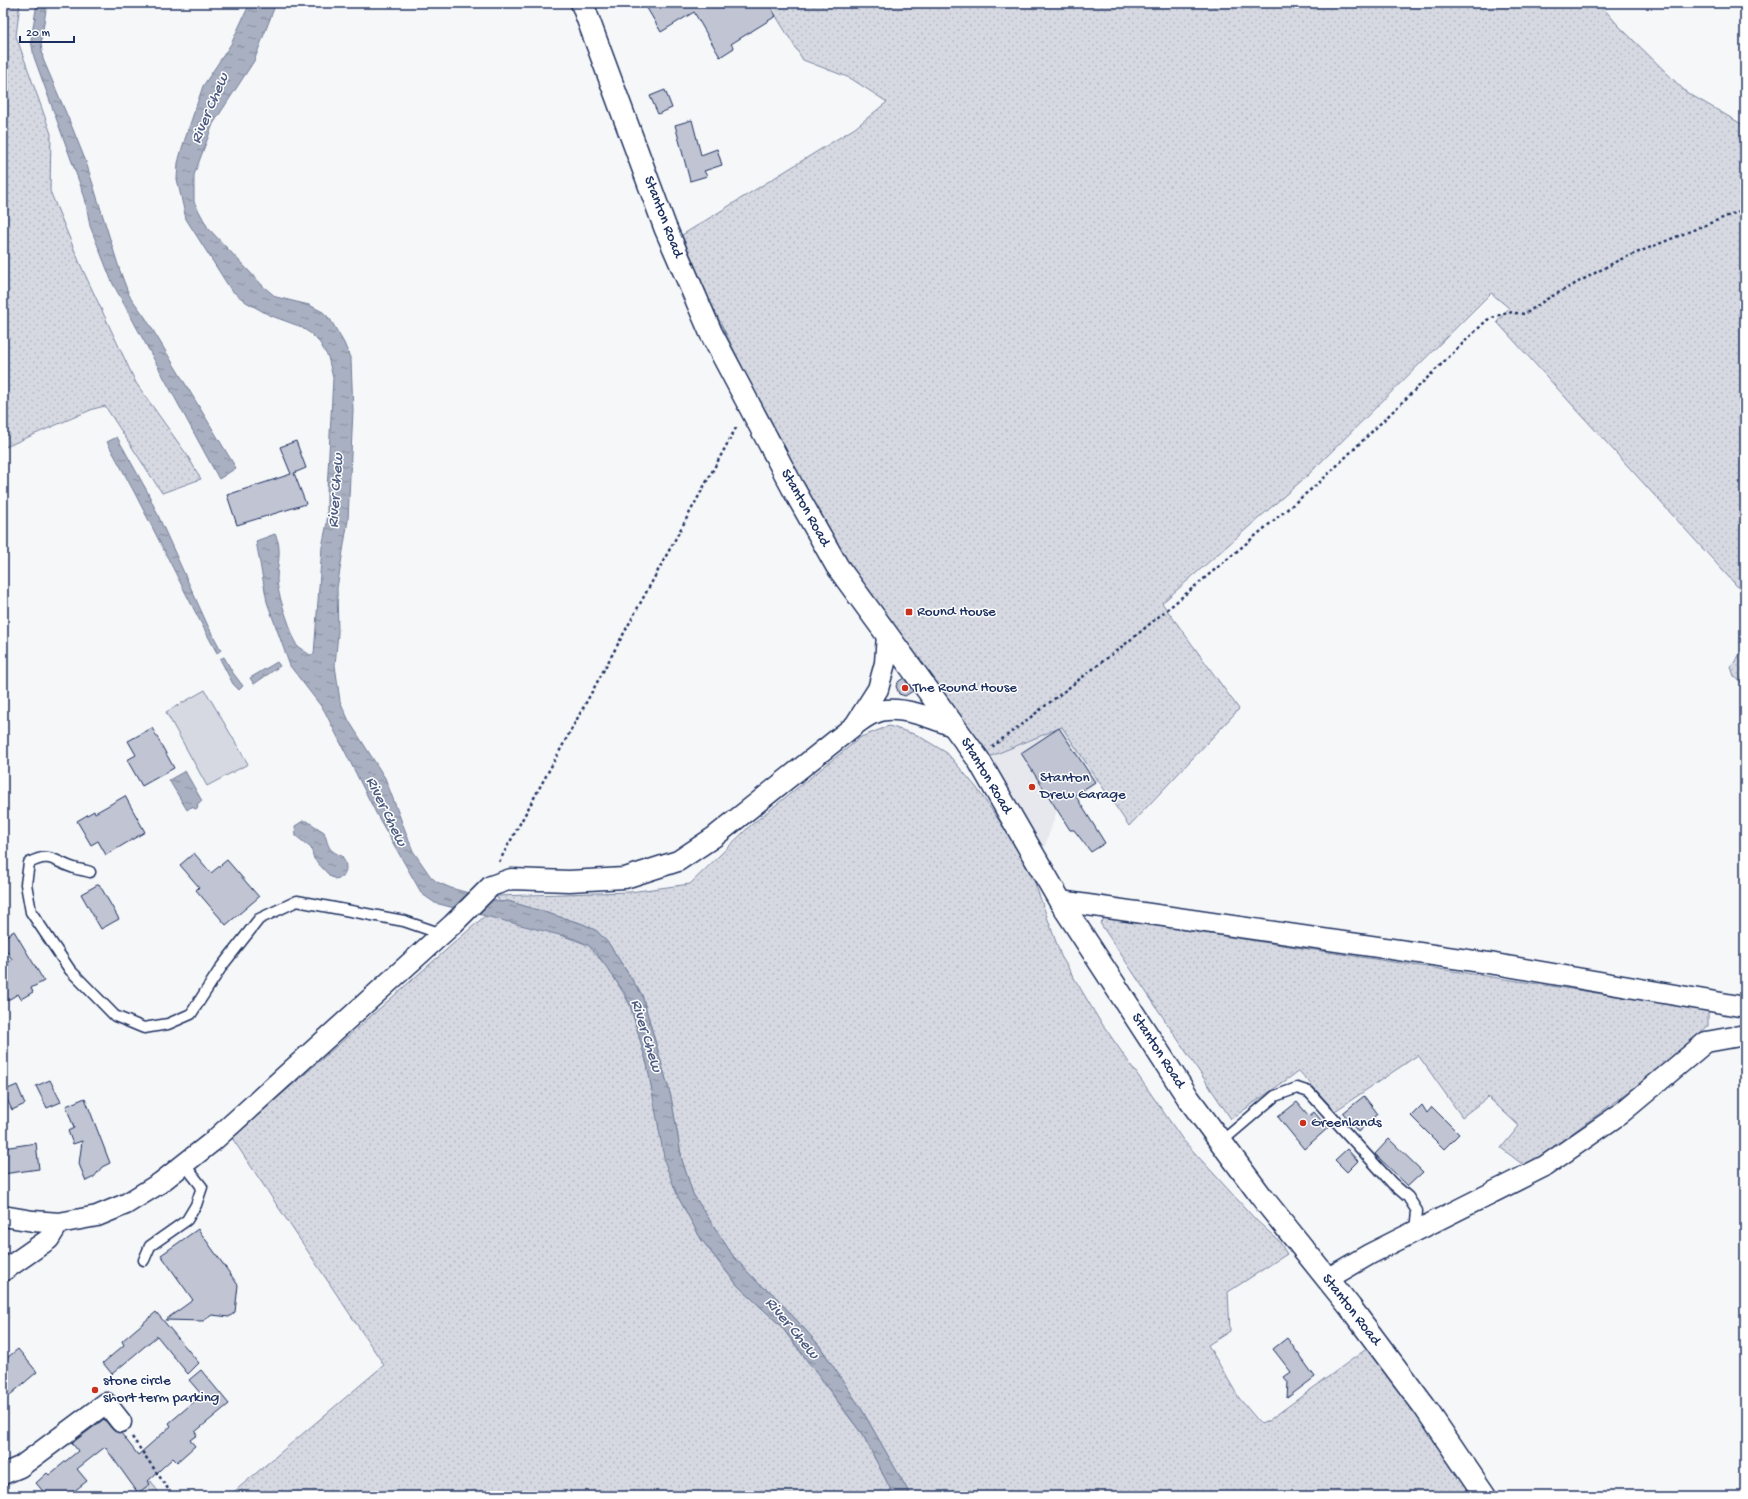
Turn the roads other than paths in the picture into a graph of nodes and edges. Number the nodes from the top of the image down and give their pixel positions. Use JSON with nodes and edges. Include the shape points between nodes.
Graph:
{"nodes":[{"id":1,"x":582,"y":3,"type":"edge"},
{"id":2,"x":887,"y":635,"type":"junction"},
{"id":3,"x":855,"y":725,"type":"junction"},
{"id":4,"x":956,"y":727,"type":"junction"},
{"id":5,"x":90,"y":872,"type":"dead end"},
{"id":6,"x":1060,"y":902,"type":"junction"},
{"id":7,"x":447,"y":929,"type":"junction"},
{"id":8,"x":1745,"y":1007,"type":"edge"},
{"id":9,"x":1745,"y":1035,"type":"edge"},
{"id":10,"x":1221,"y":1142,"type":"junction"},
{"id":11,"x":184,"y":1164,"type":"junction"},
{"id":12,"x":3,"y":1216,"type":"edge"},
{"id":13,"x":59,"y":1223,"type":"junction"},
{"id":14,"x":1415,"y":1231,"type":"junction"},
{"id":15,"x":144,"y":1260,"type":"dead end"},
{"id":16,"x":3,"y":1271,"type":"edge"},
{"id":17,"x":1327,"y":1279,"type":"junction"},
{"id":18,"x":121,"y":1422,"type":"road end"},
{"id":19,"x":3,"y":1474,"type":"edge"},
{"id":20,"x":1485,"y":1496,"type":"edge"}],
"edges":[{"from":1,"to":2,"type":"main road","name":"Stanton Road","via":[[665,227],[711,333],[837,566]]},
{"from":2,"to":3,"type":"street","via":[[885,663],[878,689]]},
{"from":2,"to":4,"type":"main road","name":"Stanton Road"},
{"from":3,"to":4,"type":"street","via":[[876,712],[897,710],[926,715]]},
{"from":3,"to":7,"type":"street","via":[[714,837],[678,861],[625,878],[569,881],[511,879],[495,885]]},
{"from":4,"to":6,"type":"main road","name":"Stanton Road","via":[[978,759]]},
{"from":5,"to":7,"type":"lane","via":[[74,868],[52,857],[38,858],[29,863],[26,884],[31,912],[70,970],[115,1016],[144,1028],[168,1024],[191,1014],[222,966],[259,919],[296,901]]},
{"from":6,"to":8,"type":"street","via":[[1495,964]]},
{"from":6,"to":10,"type":"main road","name":"Stanton Road","via":[[1189,1099]]},
{"from":7,"to":11,"type":"street","via":[[212,1142]]},
{"from":9,"to":14,"type":"street","via":[[1706,1042],[1620,1114],[1545,1166]]},
{"from":10,"to":14,"type":"lane","via":[[1275,1096],[1297,1088],[1308,1092],[1387,1178],[1408,1197],[1417,1211]]},
{"from":10,"to":17,"type":"main road","name":"Stanton Road"},
{"from":11,"to":13,"type":"street","via":[[160,1183],[126,1204],[97,1216]]},
{"from":11,"to":15,"type":"lane","via":[[202,1187],[196,1205],[187,1220],[150,1246]]},
{"from":12,"to":13,"type":"street"},
{"from":13,"to":16,"type":"street","via":[[49,1239]]},
{"from":14,"to":17,"type":"street"},
{"from":17,"to":20,"type":"main road","name":"Stanton Road","via":[[1424,1406]]},
{"from":18,"to":19,"type":"street","via":[[106,1403],[20,1467]]}]}
